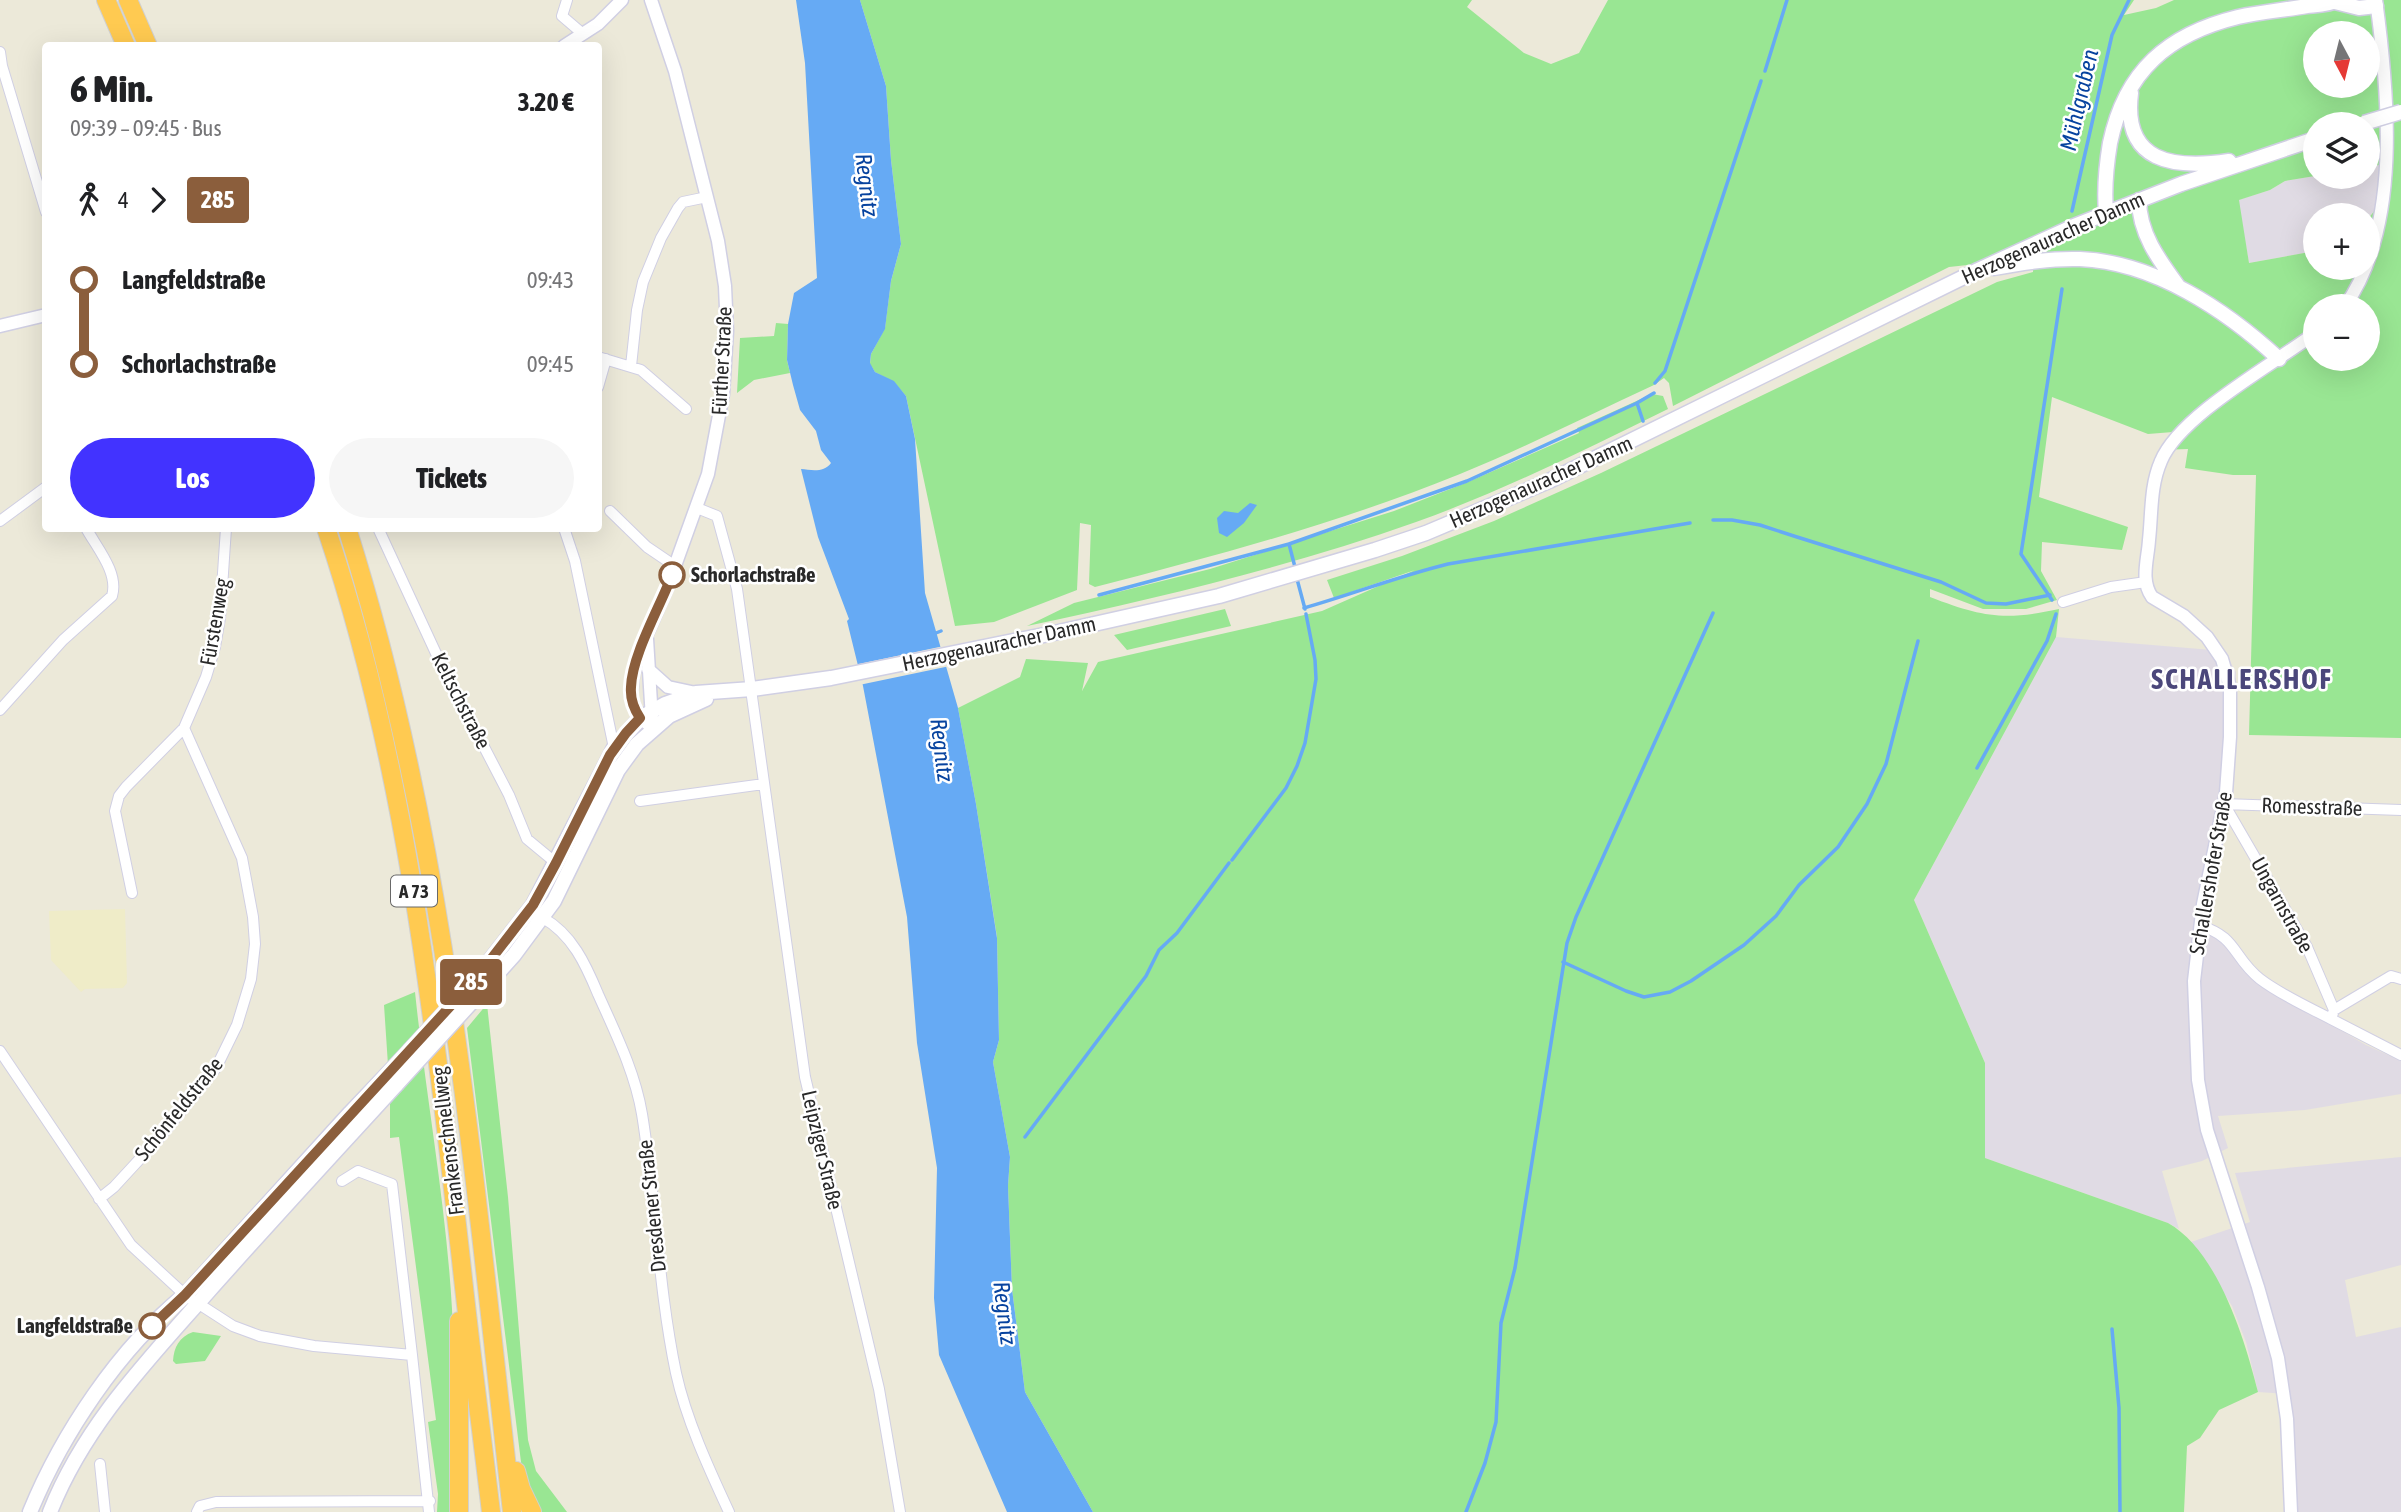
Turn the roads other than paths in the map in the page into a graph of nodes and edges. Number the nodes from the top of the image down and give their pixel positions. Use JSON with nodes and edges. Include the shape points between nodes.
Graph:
{"nodes":[{"id":1,"x":106,"y":0,"type":"edge"},
{"id":2,"x":128,"y":0,"type":"edge"},
{"id":3,"x":567,"y":0,"type":"edge"},
{"id":4,"x":622,"y":0,"type":"edge"},
{"id":5,"x":651,"y":0,"type":"edge"},
{"id":6,"x":2337,"y":1,"type":"edge"},
{"id":7,"x":2376,"y":3,"type":"edge"},
{"id":8,"x":583,"y":34,"type":"junction"},
{"id":9,"x":124,"y":42,"type":"edge"},
{"id":10,"x":146,"y":42,"type":"edge"},
{"id":11,"x":570,"y":42,"type":"edge"},
{"id":12,"x":0,"y":52,"type":"edge"},
{"id":13,"x":2132,"y":84,"type":"junction"},
{"id":14,"x":5,"y":96,"type":"edge"},
{"id":15,"x":2401,"y":113,"type":"edge"},
{"id":16,"x":2380,"y":119,"type":"edge"},
{"id":17,"x":2303,"y":143,"type":"edge"},
{"id":18,"x":2261,"y":156,"type":"junction"},
{"id":19,"x":707,"y":197,"type":"junction"},
{"id":20,"x":2139,"y":200,"type":"junction"},
{"id":21,"x":42,"y":201,"type":"edge"},
{"id":22,"x":2106,"y":212,"type":"junction"},
{"id":23,"x":1978,"y":270,"type":"junction"},
{"id":24,"x":2179,"y":287,"type":"junction"},
{"id":25,"x":2353,"y":294,"type":"edge"},
{"id":26,"x":42,"y":316,"type":"edge"},
{"id":27,"x":0,"y":326,"type":"edge"},
{"id":28,"x":2303,"y":342,"type":"edge"},
{"id":29,"x":602,"y":358,"type":"edge"},
{"id":30,"x":2279,"y":359,"type":"junction"},
{"id":31,"x":631,"y":366,"type":"junction"},
{"id":32,"x":687,"y":409,"type":"dead end"},
{"id":33,"x":42,"y":490,"type":"edge"},
{"id":34,"x":697,"y":508,"type":"junction"},
{"id":35,"x":610,"y":511,"type":"dead end"},
{"id":36,"x":0,"y":521,"type":"edge"},
{"id":37,"x":88,"y":532,"type":"edge"},
{"id":38,"x":226,"y":532,"type":"edge"},
{"id":39,"x":327,"y":532,"type":"edge"},
{"id":40,"x":348,"y":532,"type":"edge"},
{"id":41,"x":380,"y":532,"type":"edge"},
{"id":42,"x":565,"y":532,"type":"edge"},
{"id":43,"x":675,"y":566,"type":"junction"},
{"id":44,"x":2146,"y":583,"type":"junction"},
{"id":45,"x":2063,"y":603,"type":"dead end"},
{"id":46,"x":647,"y":635,"type":"junction"},
{"id":47,"x":648,"y":668,"type":"junction"},
{"id":48,"x":752,"y":690,"type":"junction"},
{"id":49,"x":723,"y":692,"type":"junction"},
{"id":50,"x":696,"y":693,"type":"junction"},
{"id":51,"x":0,"y":710,"type":"edge"},
{"id":52,"x":646,"y":715,"type":"junction"},
{"id":53,"x":184,"y":728,"type":"junction"},
{"id":54,"x":653,"y":728,"type":"junction"},
{"id":55,"x":614,"y":748,"type":"junction"},
{"id":56,"x":764,"y":785,"type":"junction"},
{"id":57,"x":640,"y":801,"type":"dead end"},
{"id":58,"x":2224,"y":804,"type":"junction"},
{"id":59,"x":2401,"y":810,"type":"edge"},
{"id":60,"x":556,"y":863,"type":"junction"},
{"id":61,"x":132,"y":893,"type":"dead end"},
{"id":62,"x":543,"y":918,"type":"junction"},
{"id":63,"x":2200,"y":926,"type":"junction"},
{"id":64,"x":2401,"y":979,"type":"edge"},
{"id":65,"x":2332,"y":1015,"type":"junction"},
{"id":66,"x":0,"y":1051,"type":"edge"},
{"id":67,"x":2401,"y":1055,"type":"edge"},
{"id":68,"x":342,"y":1181,"type":"dead end"},
{"id":69,"x":99,"y":1199,"type":"junction"},
{"id":70,"x":461,"y":1262,"type":"junction"},
{"id":71,"x":185,"y":1295,"type":"junction"},
{"id":72,"x":197,"y":1304,"type":"junction"},
{"id":73,"x":412,"y":1355,"type":"junction"},
{"id":74,"x":501,"y":1413,"type":"junction"},
{"id":75,"x":100,"y":1464,"type":"dead end"},
{"id":76,"x":430,"y":1507,"type":"edge"},
{"id":77,"x":30,"y":1511,"type":"edge"},
{"id":78,"x":50,"y":1512,"type":"edge"},
{"id":79,"x":105,"y":1512,"type":"edge"},
{"id":80,"x":197,"y":1512,"type":"edge"},
{"id":81,"x":459,"y":1512,"type":"edge"},
{"id":82,"x":491,"y":1512,"type":"edge"},
{"id":83,"x":512,"y":1512,"type":"edge"},
{"id":84,"x":532,"y":1512,"type":"edge"},
{"id":85,"x":729,"y":1512,"type":"edge"},
{"id":86,"x":900,"y":1512,"type":"edge"},
{"id":87,"x":2291,"y":1512,"type":"edge"}],
"edges":[{"from":1,"to":9,"type":"highway"},
{"from":2,"to":10,"type":"highway"},
{"from":3,"to":8,"type":"street","via":[[562,16]]},
{"from":4,"to":8,"type":"street"},
{"from":5,"to":19,"type":"street","name":"Fürther Straße","via":[[675,71]]},
{"from":6,"to":7,"type":"main road","via":[[2358,8]]},
{"from":6,"to":13,"type":"main road","via":[[2238,17],[2191,33],[2154,57]]},
{"from":7,"to":25,"type":"street","via":[[2390,100],[2390,206],[2372,266]]},
{"from":8,"to":11,"type":"street"},
{"from":12,"to":14,"type":"street"},
{"from":13,"to":18,"type":"main road","via":[[2131,123],[2140,143],[2155,156],[2202,164]]},
{"from":13,"to":22,"type":"main road","via":[[2111,139],[2105,174]]},
{"from":14,"to":21,"type":"street"},
{"from":15,"to":16,"type":"main road","bridge":true},
{"from":17,"to":18,"type":"main road","name":"Herzogenauracher Damm"},
{"from":18,"to":20,"type":"main road","name":"Herzogenauracher Damm"},
{"from":19,"to":31,"type":"street","via":[[683,202],[649,263],[639,299]]},
{"from":19,"to":34,"type":"street","name":"Fürther Straße","via":[[723,274],[727,341],[716,439]]},
{"from":20,"to":22,"type":"main road","name":"Herzogenauracher Damm"},
{"from":20,"to":24,"type":"main road","via":[[2146,234]]},
{"from":22,"to":23,"type":"main road","name":"Herzogenauracher Damm"},
{"from":23,"to":24,"type":"main road","via":[[2081,259],[2124,267]]},
{"from":23,"to":48,"type":"main road","name":"Herzogenauracher Damm","via":[[1596,459],[1438,528],[1219,596],[947,655]]},
{"from":24,"to":30,"type":"main road","via":[[2235,321]]},
{"from":26,"to":27,"type":"street"},
{"from":28,"to":30,"type":"street"},
{"from":29,"to":31,"type":"street"},
{"from":30,"to":44,"type":"street","via":[[2201,415],[2163,455],[2152,491]]},
{"from":31,"to":32,"type":"street"},
{"from":33,"to":36,"type":"street"},
{"from":34,"to":43,"type":"street","name":"Fürther Straße"},
{"from":34,"to":48,"type":"street","name":"Leipziger Straße","via":[[712,512],[720,524],[737,589]]},
{"from":35,"to":43,"type":"street"},
{"from":37,"to":51,"type":"street","via":[[113,576],[112,596],[62,640]]},
{"from":38,"to":53,"type":"street","name":"Fürstenweg","via":[[215,647]]},
{"from":39,"to":70,"type":"highway","name":"Frankenschnellweg","number":"A 73","via":[[387,748],[406,845],[429,990]]},
{"from":40,"to":74,"type":"highway","name":"Frankenschnellweg","number":"A 73","via":[[385,656],[426,841],[449,985]]},
{"from":41,"to":60,"type":"street","name":"Keltschstraße","via":[[527,839]]},
{"from":42,"to":55,"type":"street"},
{"from":43,"to":46,"type":"street","name":"Fürther Straße"},
{"from":44,"to":45,"type":"street","via":[[2111,587]]},
{"from":44,"to":58,"type":"street","name":"Schallershofer Straße","via":[[2152,597],[2207,636],[2227,671],[2231,707]]},
{"from":46,"to":47,"type":"street","name":"Fürther Straße"},
{"from":46,"to":52,"type":"street","name":"Fürther Straße","via":[[631,687],[633,704]]},
{"from":47,"to":50,"type":"street","via":[[668,687]]},
{"from":47,"to":52,"type":"street","name":"Fürther Straße"},
{"from":48,"to":49,"type":"main road","name":"Herzogenauracher Damm"},
{"from":48,"to":56,"type":"street","name":"Leipziger Straße"},
{"from":49,"to":50,"type":"main road","name":"Herzogenauracher Damm"},
{"from":49,"to":54,"type":"main road","name":"Herzogenauracher Damm","via":[[684,708]]},
{"from":50,"to":52,"type":"main road"},
{"from":52,"to":54,"type":"street","name":"Fürther Straße"},
{"from":52,"to":55,"type":"main road"},
{"from":53,"to":61,"type":"street","name":"Fürstenweg","via":[[119,796],[115,811]]},
{"from":53,"to":69,"type":"street","name":"Schönfeldstraße","via":[[242,858],[253,917],[251,979],[237,1025],[216,1068],[161,1136]]},
{"from":54,"to":62,"type":"main road","name":"Herzogenauracher Damm","via":[[618,770]]},
{"from":55,"to":60,"type":"main road"},
{"from":56,"to":57,"type":"street"},
{"from":56,"to":86,"type":"street","name":"Leipziger Straße","via":[[805,1077],[879,1389]]},
{"from":58,"to":59,"type":"street","name":"Romesstraße"},
{"from":58,"to":63,"type":"street","name":"Schallershofer Straße"},
{"from":58,"to":65,"type":"street","name":"Ungarnstraße","via":[[2307,947]]},
{"from":60,"to":71,"type":"main road","bridge":true,"via":[[533,905],[478,976]]},
{"from":62,"to":72,"type":"main road","name":"Herzogenauracher Damm","bridge":true},
{"from":62,"to":85,"type":"street","name":"Dresdener Straße","via":[[570,939],[625,1054],[642,1112],[664,1311],[677,1377]]},
{"from":63,"to":65,"type":"street","via":[[2220,933],[2262,981]]},
{"from":63,"to":87,"type":"street","name":"Schallershofer Straße","via":[[2194,1005],[2200,1099],[2278,1358],[2287,1419]]},
{"from":64,"to":65,"type":"street","via":[[2391,976]]},
{"from":65,"to":67,"type":"street"},
{"from":66,"to":69,"type":"street"},
{"from":68,"to":73,"type":"street","via":[[358,1171],[392,1184]]},
{"from":69,"to":71,"type":"street","via":[[131,1245]]},
{"from":70,"to":81,"type":"highway"},
{"from":70,"to":82,"type":"highway","name":"Frankenschnellweg","number":"A 73"},
{"from":71,"to":72,"type":"street"},
{"from":71,"to":77,"type":"main road","via":[[129,1352],[86,1408]]},
{"from":72,"to":73,"type":"street","via":[[260,1336]]},
{"from":72,"to":78,"type":"main road","name":"Herzogenauracher Damm","via":[[108,1408]]},
{"from":73,"to":76,"type":"street"},
{"from":74,"to":83,"type":"highway","name":"Frankenschnellweg","number":"A 73"},
{"from":74,"to":84,"type":"highway","via":[[521,1489]]},
{"from":75,"to":79,"type":"street"},
{"from":76,"to":80,"type":"street","via":[[216,1502],[200,1506]]}]}
